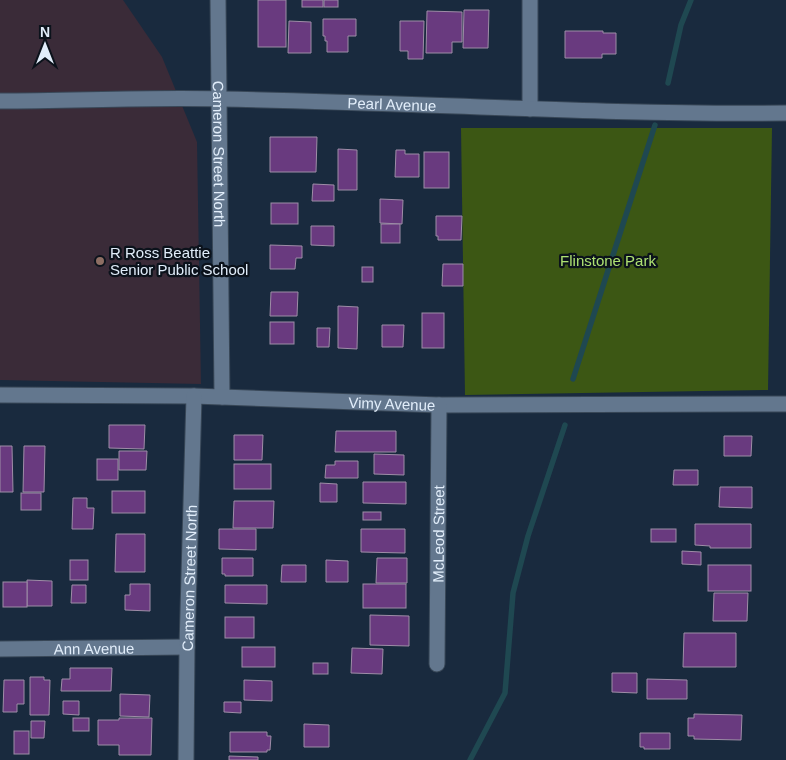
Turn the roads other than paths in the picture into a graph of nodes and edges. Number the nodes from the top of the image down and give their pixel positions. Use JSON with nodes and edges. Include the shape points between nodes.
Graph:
{"nodes":[{"id":1,"x":218,"y":0,"type":"edge"},
{"id":2,"x":530,"y":0,"type":"edge"},
{"id":3,"x":219,"y":98,"type":"junction"},
{"id":4,"x":0,"y":101,"type":"edge"},
{"id":5,"x":530,"y":109,"type":"junction"},
{"id":6,"x":786,"y":113,"type":"edge"},
{"id":7,"x":0,"y":395,"type":"edge"},
{"id":8,"x":194,"y":396,"type":"junction"},
{"id":9,"x":222,"y":397,"type":"junction"},
{"id":10,"x":786,"y":404,"type":"edge"},
{"id":11,"x":439,"y":405,"type":"junction"},
{"id":12,"x":187,"y":647,"type":"junction"},
{"id":13,"x":0,"y":649,"type":"edge"},
{"id":14,"x":437,"y":664,"type":"dead end"},
{"id":15,"x":186,"y":760,"type":"edge"}],
"edges":[{"from":1,"to":3,"type":"street","name":"Cameron Street North"},
{"from":2,"to":5,"type":"street"},
{"from":3,"to":4,"type":"street","name":"Pearl Avenue"},
{"from":3,"to":5,"type":"street","name":"Pearl Avenue"},
{"from":3,"to":9,"type":"street","name":"Cameron Street North"},
{"from":5,"to":6,"type":"street","name":"Pearl Avenue"},
{"from":7,"to":8,"type":"street","name":"Vimy Avenue"},
{"from":8,"to":9,"type":"street","name":"Vimy Avenue"},
{"from":8,"to":12,"type":"street","name":"Cameron Street North"},
{"from":9,"to":11,"type":"street","name":"Vimy Avenue"},
{"from":10,"to":11,"type":"street","name":"Vimy Avenue"},
{"from":11,"to":14,"type":"street","name":"McLeod Street"},
{"from":12,"to":13,"type":"street","name":"Ann Avenue"},
{"from":12,"to":15,"type":"street","name":"Cameron Street North"}]}
